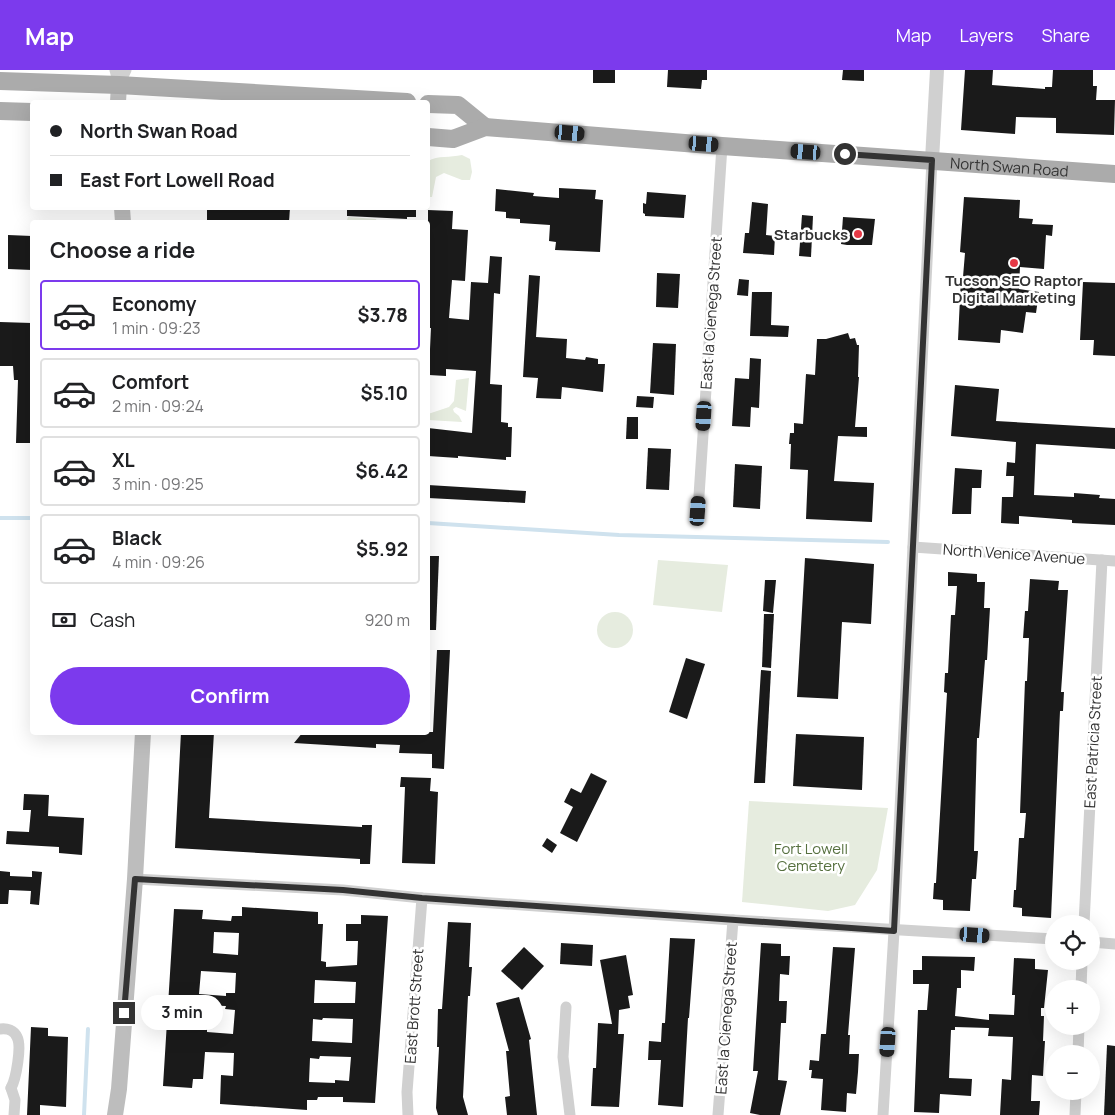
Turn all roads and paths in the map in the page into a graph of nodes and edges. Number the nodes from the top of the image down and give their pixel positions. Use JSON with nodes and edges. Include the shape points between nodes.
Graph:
{"nodes":[{"id":1,"x":936,"y":70,"type":"edge"},
{"id":2,"x":120,"y":75,"type":"edge"},
{"id":3,"x":0,"y":81,"type":"edge"},
{"id":4,"x":118,"y":100,"type":"edge"},
{"id":5,"x":386,"y":100,"type":"edge"},
{"id":6,"x":430,"y":104,"type":"edge"},
{"id":7,"x":0,"y":111,"type":"edge"},
{"id":8,"x":30,"y":112,"type":"edge"},
{"id":9,"x":485,"y":127,"type":"junction"},
{"id":10,"x":430,"y":137,"type":"edge"},
{"id":11,"x":722,"y":146,"type":"junction"},
{"id":12,"x":932,"y":160,"type":"junction"},
{"id":13,"x":1115,"y":174,"type":"edge"},
{"id":14,"x":698,"y":511,"type":"dead end"},
{"id":15,"x":913,"y":547,"type":"junction"},
{"id":16,"x":1102,"y":560,"type":"junction"},
{"id":17,"x":1115,"y":561,"type":"edge"},
{"id":18,"x":143,"y":735,"type":"edge"},
{"id":19,"x":135,"y":879,"type":"junction"},
{"id":20,"x":422,"y":898,"type":"junction"},
{"id":21,"x":1084,"y":915,"type":"edge"},
{"id":22,"x":733,"y":920,"type":"junction"},
{"id":23,"x":894,"y":931,"type":"junction"},
{"id":24,"x":1045,"y":939,"type":"edge"},
{"id":25,"x":1100,"y":943,"type":"edge"},
{"id":26,"x":1115,"y":944,"type":"edge"},
{"id":27,"x":566,"y":1006,"type":"dead end"},
{"id":28,"x":0,"y":1029,"type":"edge"},
{"id":29,"x":6,"y":1086,"type":"edge"},
{"id":30,"x":1076,"y":1100,"type":"edge"},
{"id":31,"x":14,"y":1115,"type":"edge"},
{"id":32,"x":115,"y":1115,"type":"edge"},
{"id":33,"x":408,"y":1115,"type":"edge"},
{"id":34,"x":570,"y":1115,"type":"edge"},
{"id":35,"x":718,"y":1115,"type":"edge"},
{"id":36,"x":883,"y":1115,"type":"edge"},
{"id":37,"x":1075,"y":1115,"type":"edge"}],
"edges":[{"from":1,"to":12,"type":"street"},
{"from":2,"to":3,"type":"main road"},
{"from":2,"to":4,"type":"main road"},
{"from":2,"to":5,"type":"main road"},
{"from":6,"to":9,"type":"main road","via":[[458,105]]},
{"from":7,"to":8,"type":"main road"},
{"from":9,"to":10,"type":"main road","name":"North Swan Road","via":[[453,139]]},
{"from":9,"to":11,"type":"main road","name":"North Swan Road"},
{"from":11,"to":12,"type":"main road","name":"North Swan Road"},
{"from":11,"to":14,"type":"street","name":"East la Cienega Street"},
{"from":12,"to":13,"type":"main road","name":"North Swan Road"},
{"from":12,"to":15,"type":"street"},
{"from":15,"to":16,"type":"street","name":"North Venice Avenue"},
{"from":15,"to":23,"type":"street"},
{"from":16,"to":17,"type":"street","name":"North Venice Avenue"},
{"from":16,"to":21,"type":"street","name":"East Patricia Street"},
{"from":18,"to":19,"type":"main road"},
{"from":19,"to":20,"type":"street","via":[[343,890]]},
{"from":19,"to":32,"type":"main road"},
{"from":20,"to":22,"type":"street"},
{"from":20,"to":33,"type":"street","name":"East Brott Street"},
{"from":22,"to":23,"type":"street"},
{"from":22,"to":35,"type":"street","name":"East la Cienega Street"},
{"from":23,"to":24,"type":"street"},
{"from":23,"to":36,"type":"street"},
{"from":25,"to":26,"type":"street"},
{"from":27,"to":34,"type":"street","via":[[562,1057]]},
{"from":28,"to":29,"type":"street","via":[[14,1032],[18,1041],[16,1074]]},
{"from":29,"to":31,"type":"street","via":[[15,1100]]},
{"from":30,"to":37,"type":"street"}]}
